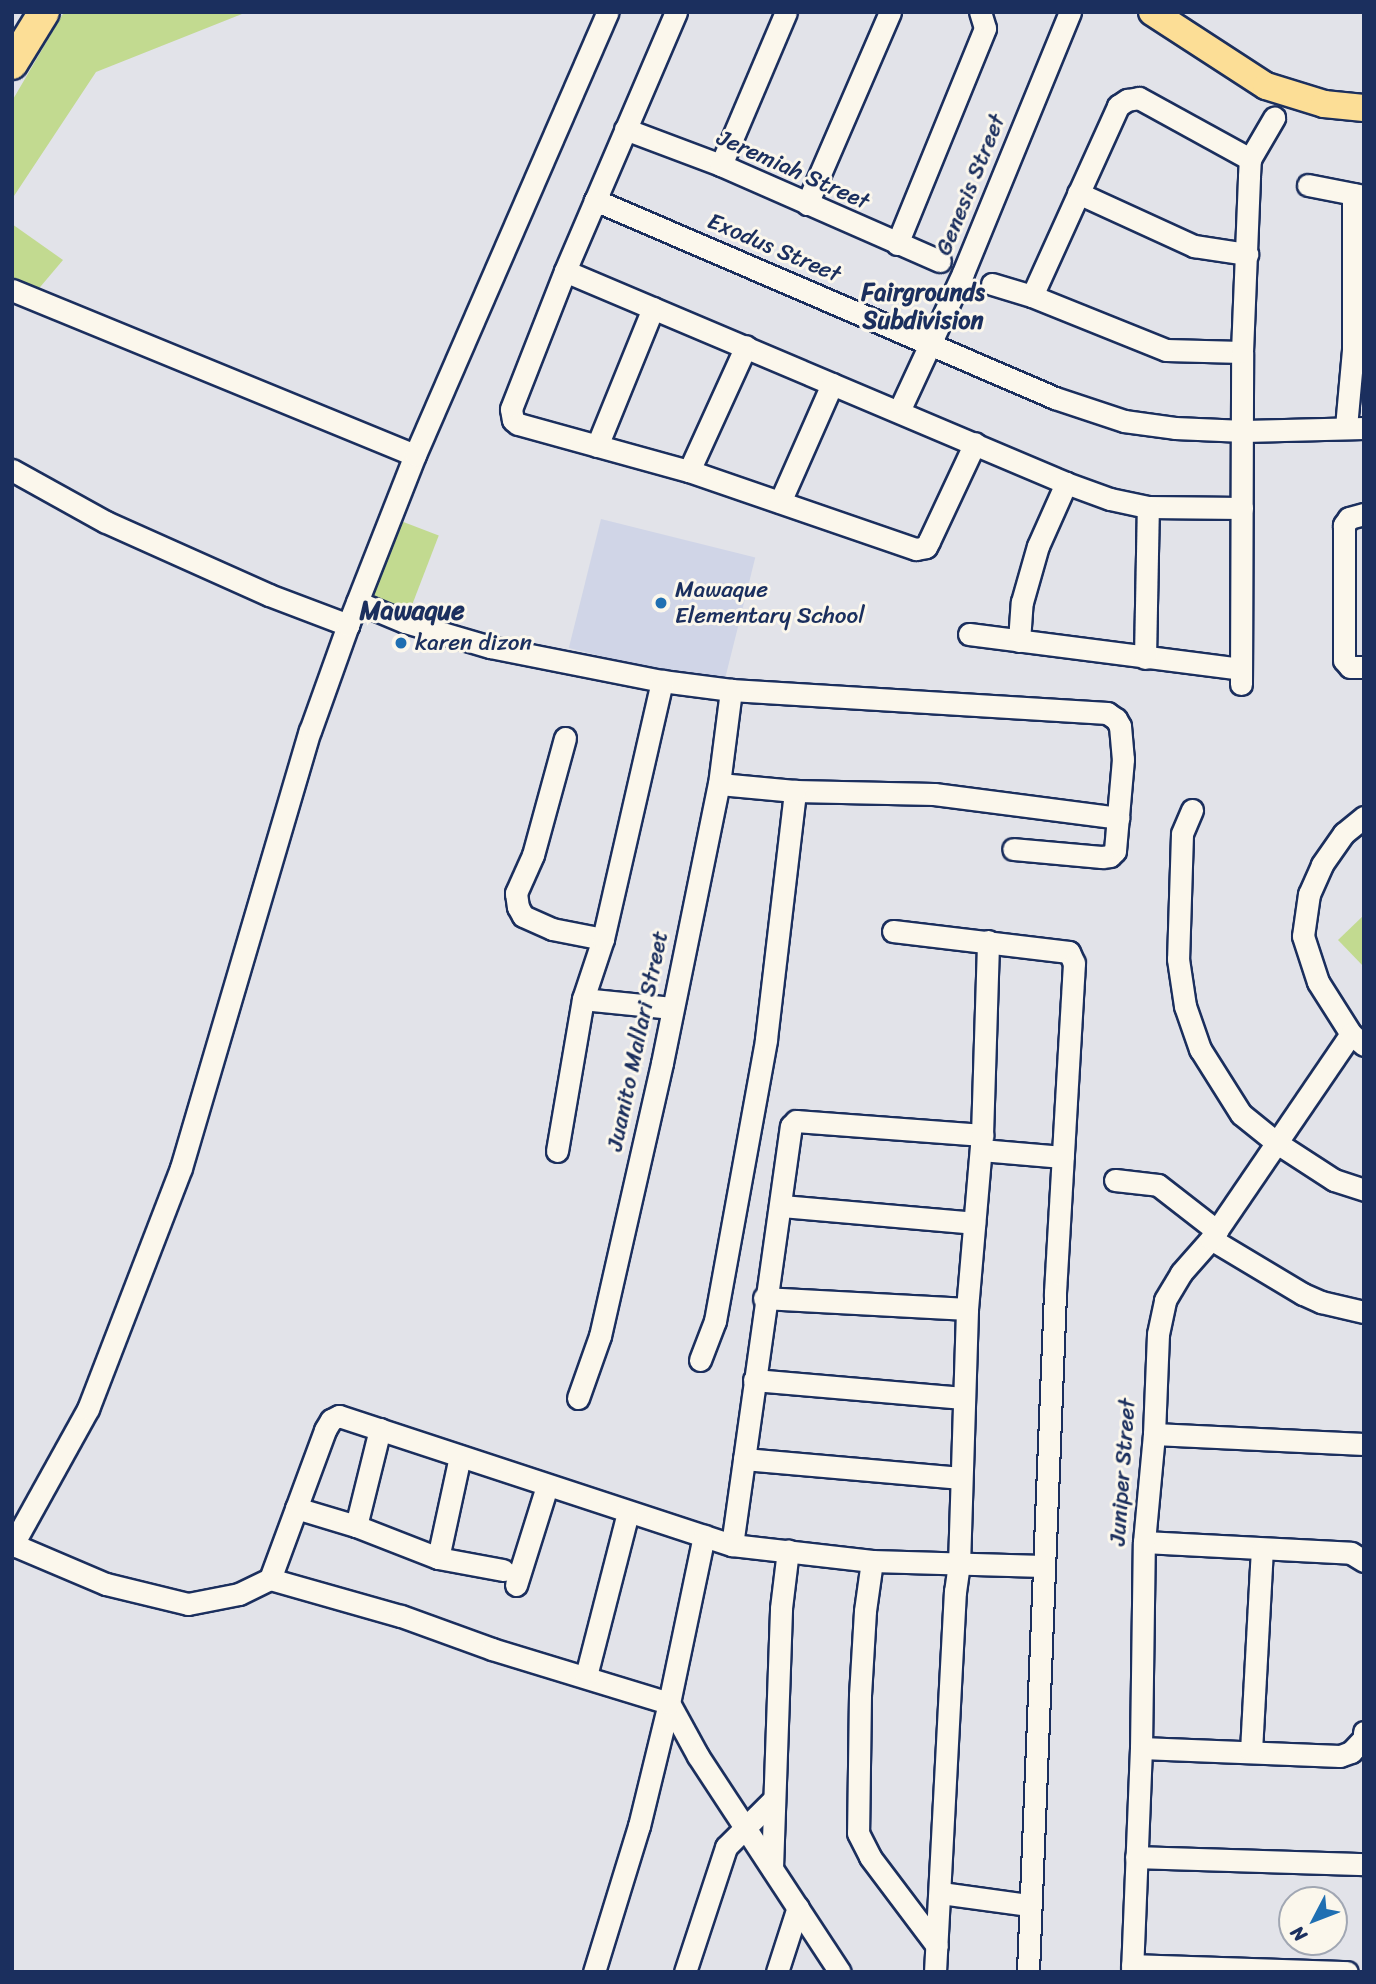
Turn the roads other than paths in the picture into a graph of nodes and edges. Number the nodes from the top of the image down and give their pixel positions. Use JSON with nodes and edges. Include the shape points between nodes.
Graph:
{"nodes":[{"id":1,"x":44,"y":12,"type":"edge"},
{"id":2,"x":608,"y":12,"type":"edge"},
{"id":3,"x":676,"y":12,"type":"edge"},
{"id":4,"x":786,"y":12,"type":"edge"},
{"id":5,"x":890,"y":12,"type":"edge"},
{"id":6,"x":980,"y":12,"type":"edge"},
{"id":7,"x":1152,"y":12,"type":"edge"},
{"id":8,"x":1070,"y":13,"type":"edge"},
{"id":9,"x":12,"y":64,"type":"edge"},
{"id":10,"x":1364,"y":108,"type":"edge"},
{"id":11,"x":1274,"y":118,"type":"dead end"},
{"id":12,"x":625,"y":129,"type":"junction"},
{"id":13,"x":1250,"y":159,"type":"junction"},
{"id":14,"x":721,"y":165,"type":"junction"},
{"id":15,"x":1308,"y":186,"type":"dead end"},
{"id":16,"x":1078,"y":192,"type":"junction"},
{"id":17,"x":1358,"y":195,"type":"edge"},
{"id":18,"x":595,"y":200,"type":"junction"},
{"id":19,"x":807,"y":204,"type":"junction"},
{"id":20,"x":897,"y":244,"type":"junction"},
{"id":21,"x":1247,"y":254,"type":"junction"},
{"id":22,"x":940,"y":261,"type":"dead end"},
{"id":23,"x":565,"y":271,"type":"junction"},
{"id":24,"x":992,"y":284,"type":"dead end"},
{"id":25,"x":12,"y":290,"type":"edge"},
{"id":26,"x":1032,"y":296,"type":"junction"},
{"id":27,"x":653,"y":308,"type":"junction"},
{"id":28,"x":932,"y":343,"type":"junction"},
{"id":29,"x":746,"y":346,"type":"junction"},
{"id":30,"x":1358,"y":350,"type":"edge"},
{"id":31,"x":1242,"y":352,"type":"junction"},
{"id":32,"x":832,"y":384,"type":"junction"},
{"id":33,"x":899,"y":411,"type":"junction"},
{"id":34,"x":1355,"y":428,"type":"edge"},
{"id":35,"x":1244,"y":431,"type":"junction"},
{"id":36,"x":975,"y":443,"type":"junction"},
{"id":37,"x":597,"y":446,"type":"junction"},
{"id":38,"x":415,"y":455,"type":"junction"},
{"id":39,"x":12,"y":470,"type":"edge"},
{"id":40,"x":689,"y":471,"type":"junction"},
{"id":41,"x":1066,"y":484,"type":"junction"},
{"id":42,"x":780,"y":502,"type":"junction"},
{"id":43,"x":1148,"y":508,"type":"junction"},
{"id":44,"x":1242,"y":508,"type":"junction"},
{"id":45,"x":1364,"y":514,"type":"edge"},
{"id":46,"x":357,"y":602,"type":"junction"},
{"id":47,"x":348,"y":625,"type":"junction"},
{"id":48,"x":969,"y":634,"type":"dead end"},
{"id":49,"x":1019,"y":641,"type":"junction"},
{"id":50,"x":1145,"y":657,"type":"junction"},
{"id":51,"x":1364,"y":667,"type":"edge"},
{"id":52,"x":662,"y":681,"type":"junction"},
{"id":53,"x":731,"y":690,"type":"junction"},
{"id":54,"x":565,"y":738,"type":"dead end"},
{"id":55,"x":719,"y":784,"type":"junction"},
{"id":56,"x":795,"y":791,"type":"junction"},
{"id":57,"x":1192,"y":810,"type":"dead end"},
{"id":58,"x":1364,"y":817,"type":"edge"},
{"id":59,"x":1118,"y":818,"type":"junction"},
{"id":60,"x":1013,"y":849,"type":"dead end"},
{"id":61,"x":893,"y":931,"type":"dead end"},
{"id":62,"x":603,"y":939,"type":"junction"},
{"id":63,"x":988,"y":942,"type":"junction"},
{"id":64,"x":583,"y":999,"type":"junction"},
{"id":65,"x":672,"y":1009,"type":"junction"},
{"id":66,"x":1357,"y":1040,"type":"edge"},
{"id":67,"x":981,"y":1142,"type":"junction"},
{"id":68,"x":1277,"y":1143,"type":"junction"},
{"id":69,"x":557,"y":1151,"type":"dead end"},
{"id":70,"x":1063,"y":1157,"type":"junction"},
{"id":71,"x":1115,"y":1180,"type":"dead end"},
{"id":72,"x":1364,"y":1190,"type":"edge"},
{"id":73,"x":780,"y":1206,"type":"junction"},
{"id":74,"x":974,"y":1223,"type":"junction"},
{"id":75,"x":1214,"y":1235,"type":"junction"},
{"id":76,"x":764,"y":1298,"type":"junction"},
{"id":77,"x":967,"y":1309,"type":"junction"},
{"id":78,"x":1364,"y":1312,"type":"edge"},
{"id":79,"x":700,"y":1360,"type":"dead end"},
{"id":80,"x":754,"y":1380,"type":"junction"},
{"id":81,"x":578,"y":1398,"type":"dead end"},
{"id":82,"x":963,"y":1398,"type":"junction"},
{"id":83,"x":380,"y":1429,"type":"junction"},
{"id":84,"x":1154,"y":1434,"type":"junction"},
{"id":85,"x":1364,"y":1444,"type":"edge"},
{"id":86,"x":460,"y":1456,"type":"junction"},
{"id":87,"x":744,"y":1459,"type":"junction"},
{"id":88,"x":961,"y":1478,"type":"junction"},
{"id":89,"x":547,"y":1486,"type":"junction"},
{"id":90,"x":296,"y":1508,"type":"junction"},
{"id":91,"x":628,"y":1513,"type":"junction"},
{"id":92,"x":356,"y":1526,"type":"junction"},
{"id":93,"x":704,"y":1536,"type":"junction"},
{"id":94,"x":1144,"y":1542,"type":"junction"},
{"id":95,"x":13,"y":1545,"type":"edge"},
{"id":96,"x":732,"y":1545,"type":"junction"},
{"id":97,"x":1262,"y":1549,"type":"junction"},
{"id":98,"x":788,"y":1550,"type":"junction"},
{"id":99,"x":438,"y":1558,"type":"junction"},
{"id":100,"x":872,"y":1561,"type":"junction"},
{"id":101,"x":1364,"y":1561,"type":"edge"},
{"id":102,"x":959,"y":1565,"type":"junction"},
{"id":103,"x":1043,"y":1566,"type":"junction"},
{"id":104,"x":270,"y":1579,"type":"junction"},
{"id":105,"x":586,"y":1676,"type":"junction"},
{"id":106,"x":669,"y":1703,"type":"junction"},
{"id":107,"x":1364,"y":1732,"type":"edge"},
{"id":108,"x":1141,"y":1748,"type":"junction"},
{"id":109,"x":1251,"y":1751,"type":"junction"},
{"id":110,"x":773,"y":1800,"type":"junction"},
{"id":111,"x":745,"y":1830,"type":"junction"},
{"id":112,"x":1136,"y":1857,"type":"junction"},
{"id":113,"x":1364,"y":1864,"type":"edge"},
{"id":114,"x":772,"y":1868,"type":"junction"},
{"id":115,"x":941,"y":1893,"type":"junction"},
{"id":116,"x":1029,"y":1905,"type":"junction"},
{"id":117,"x":798,"y":1907,"type":"junction"},
{"id":118,"x":937,"y":1945,"type":"junction"},
{"id":119,"x":1132,"y":1968,"type":"edge"},
{"id":120,"x":594,"y":1972,"type":"edge"},
{"id":121,"x":685,"y":1972,"type":"edge"},
{"id":122,"x":777,"y":1972,"type":"edge"},
{"id":123,"x":840,"y":1972,"type":"edge"},
{"id":124,"x":936,"y":1972,"type":"edge"},
{"id":125,"x":1028,"y":1972,"type":"edge"},
{"id":126,"x":1347,"y":1972,"type":"edge"}],
"edges":[{"from":1,"to":9,"type":"highway"},
{"from":2,"to":38,"type":"street"},
{"from":3,"to":12,"type":"street"},
{"from":4,"to":14,"type":"street"},
{"from":5,"to":19,"type":"street"},
{"from":6,"to":20,"type":"street","via":[[985,28]]},
{"from":7,"to":10,"type":"main road","via":[[1266,86],[1324,104]]},
{"from":8,"to":28,"type":"street","name":"Genesis Street"},
{"from":11,"to":13,"type":"street"},
{"from":12,"to":14,"type":"street","name":"Jeremiah Street"},
{"from":12,"to":18,"type":"street"},
{"from":13,"to":16,"type":"street","via":[[1139,98],[1127,100],[1118,106]]},
{"from":13,"to":21,"type":"street"},
{"from":14,"to":19,"type":"street","name":"Jeremiah Street"},
{"from":15,"to":17,"type":"street"},
{"from":16,"to":21,"type":"street","via":[[1194,246]]},
{"from":16,"to":26,"type":"street"},
{"from":17,"to":30,"type":"street"},
{"from":18,"to":23,"type":"street"},
{"from":18,"to":28,"type":"street","name":"Exodus Street"},
{"from":19,"to":20,"type":"street","name":"Jeremiah Street"},
{"from":20,"to":22,"type":"street","name":"Jeremiah Street"},
{"from":21,"to":31,"type":"street"},
{"from":23,"to":27,"type":"street"},
{"from":23,"to":37,"type":"street","via":[[511,409],[518,424]]},
{"from":24,"to":26,"type":"street"},
{"from":25,"to":38,"type":"street"},
{"from":26,"to":31,"type":"street","via":[[1166,350]]},
{"from":27,"to":29,"type":"street"},
{"from":27,"to":37,"type":"street"},
{"from":28,"to":33,"type":"street","name":"Genesis Street"},
{"from":28,"to":35,"type":"street","name":"Exodus Street","via":[[1055,398],[1124,421]]},
{"from":29,"to":32,"type":"street"},
{"from":29,"to":40,"type":"street"},
{"from":30,"to":34,"type":"street"},
{"from":31,"to":35,"type":"street"},
{"from":32,"to":33,"type":"street"},
{"from":32,"to":42,"type":"street"},
{"from":33,"to":36,"type":"street"},
{"from":34,"to":35,"type":"street","name":"Exodus Street"},
{"from":35,"to":44,"type":"street"},
{"from":36,"to":41,"type":"street"},
{"from":36,"to":42,"type":"street","via":[[926,547],[916,549]]},
{"from":37,"to":40,"type":"street"},
{"from":38,"to":46,"type":"street"},
{"from":39,"to":47,"type":"street","via":[[106,522]]},
{"from":40,"to":42,"type":"street"},
{"from":41,"to":43,"type":"street"},
{"from":41,"to":49,"type":"street","via":[[1038,547],[1021,602]]},
{"from":43,"to":44,"type":"street"},
{"from":43,"to":50,"type":"street"},
{"from":44,"to":50,"type":"street","via":[[1241,677]]},
{"from":45,"to":51,"type":"street","via":[[1349,518],[1344,525],[1344,660],[1350,667]]},
{"from":46,"to":47,"type":"street"},
{"from":46,"to":52,"type":"street","via":[[405,622],[490,647]]},
{"from":47,"to":95,"type":"street","via":[[310,731],[181,1168],[88,1409]]},
{"from":48,"to":49,"type":"street"},
{"from":49,"to":50,"type":"street"},
{"from":52,"to":53,"type":"street"},
{"from":52,"to":62,"type":"street"},
{"from":53,"to":55,"type":"street","name":"Juanito Mallari Street"},
{"from":53,"to":59,"type":"street","via":[[1107,713],[1120,726],[1123,759]]},
{"from":54,"to":62,"type":"street","via":[[533,855],[516,893],[518,906],[523,916],[552,929]]},
{"from":55,"to":56,"type":"street"},
{"from":55,"to":65,"type":"street","name":"Juanito Mallari Street"},
{"from":56,"to":59,"type":"street","via":[[934,794]]},
{"from":56,"to":79,"type":"street","via":[[765,1039],[715,1321]]},
{"from":57,"to":68,"type":"street","via":[[1182,834],[1178,959],[1185,1006],[1200,1049],[1241,1114]]},
{"from":58,"to":66,"type":"street","via":[[1344,833],[1322,865],[1309,894],[1303,936],[1318,982]]},
{"from":59,"to":60,"type":"street","via":[[1115,851],[1110,856]]},
{"from":61,"to":63,"type":"street"},
{"from":62,"to":64,"type":"street"},
{"from":63,"to":67,"type":"street"},
{"from":63,"to":70,"type":"street","via":[[1069,951],[1073,957]]},
{"from":64,"to":65,"type":"street"},
{"from":64,"to":69,"type":"street"},
{"from":65,"to":81,"type":"street","name":"Juanito Mallari Street","via":[[600,1336]]},
{"from":66,"to":68,"type":"street","name":"Juniper Street"},
{"from":67,"to":70,"type":"street"},
{"from":67,"to":73,"type":"street","via":[[796,1121],[789,1131]]},
{"from":67,"to":74,"type":"street"},
{"from":68,"to":72,"type":"street","via":[[1334,1180]]},
{"from":68,"to":75,"type":"street","name":"Juniper Street"},
{"from":70,"to":103,"type":"street"},
{"from":71,"to":75,"type":"street","via":[[1158,1185]]},
{"from":73,"to":74,"type":"street"},
{"from":73,"to":76,"type":"street"},
{"from":74,"to":77,"type":"street"},
{"from":75,"to":78,"type":"street","via":[[1285,1286],[1321,1302]]},
{"from":75,"to":84,"type":"street","name":"Juniper Street","via":[[1165,1300],[1158,1334]]},
{"from":76,"to":77,"type":"street"},
{"from":76,"to":80,"type":"street"},
{"from":77,"to":82,"type":"street"},
{"from":80,"to":82,"type":"street"},
{"from":80,"to":87,"type":"street"},
{"from":82,"to":88,"type":"street"},
{"from":83,"to":86,"type":"street"},
{"from":83,"to":90,"type":"street","via":[[339,1416],[331,1420]]},
{"from":83,"to":92,"type":"street"},
{"from":84,"to":85,"type":"street"},
{"from":84,"to":94,"type":"street","name":"Juniper Street"},
{"from":86,"to":89,"type":"street"},
{"from":86,"to":99,"type":"street"},
{"from":87,"to":88,"type":"street"},
{"from":87,"to":96,"type":"street"},
{"from":88,"to":102,"type":"street"},
{"from":89,"to":91,"type":"street"},
{"from":89,"to":99,"type":"street","via":[[510,1577]]},
{"from":90,"to":92,"type":"street"},
{"from":90,"to":104,"type":"street"},
{"from":91,"to":93,"type":"street"},
{"from":91,"to":105,"type":"street"},
{"from":92,"to":99,"type":"street"},
{"from":93,"to":96,"type":"street"},
{"from":93,"to":106,"type":"street"},
{"from":94,"to":97,"type":"street"},
{"from":94,"to":108,"type":"street","name":"Juniper Street"},
{"from":95,"to":104,"type":"street","via":[[106,1584],[188,1604],[239,1594]]},
{"from":96,"to":98,"type":"street"},
{"from":97,"to":101,"type":"street","via":[[1351,1553]]},
{"from":97,"to":109,"type":"street"},
{"from":98,"to":100,"type":"street"},
{"from":98,"to":110,"type":"street","via":[[781,1608]]},
{"from":100,"to":102,"type":"street"},
{"from":100,"to":118,"type":"street","via":[[860,1695],[858,1833],[870,1857]]},
{"from":102,"to":103,"type":"street"},
{"from":102,"to":115,"type":"street"},
{"from":103,"to":116,"type":"street","via":[[1039,1757]]},
{"from":104,"to":105,"type":"street","via":[[401,1615],[492,1649]]},
{"from":105,"to":106,"type":"street"},
{"from":106,"to":111,"type":"street"},
{"from":106,"to":120,"type":"street","via":[[639,1826]]},
{"from":107,"to":109,"type":"street","via":[[1352,1752],[1340,1756]]},
{"from":108,"to":109,"type":"street"},
{"from":108,"to":112,"type":"street","name":"Juniper Street"},
{"from":110,"to":111,"type":"street"},
{"from":110,"to":114,"type":"street"},
{"from":111,"to":114,"type":"street"},
{"from":111,"to":121,"type":"street","via":[[726,1847]]},
{"from":112,"to":113,"type":"street"},
{"from":112,"to":119,"type":"street","name":"Juniper Street"},
{"from":114,"to":117,"type":"street"},
{"from":115,"to":116,"type":"street"},
{"from":115,"to":118,"type":"street"},
{"from":116,"to":125,"type":"street"},
{"from":117,"to":122,"type":"street"},
{"from":117,"to":123,"type":"street"},
{"from":118,"to":124,"type":"street"},
{"from":119,"to":126,"type":"street"}]}
